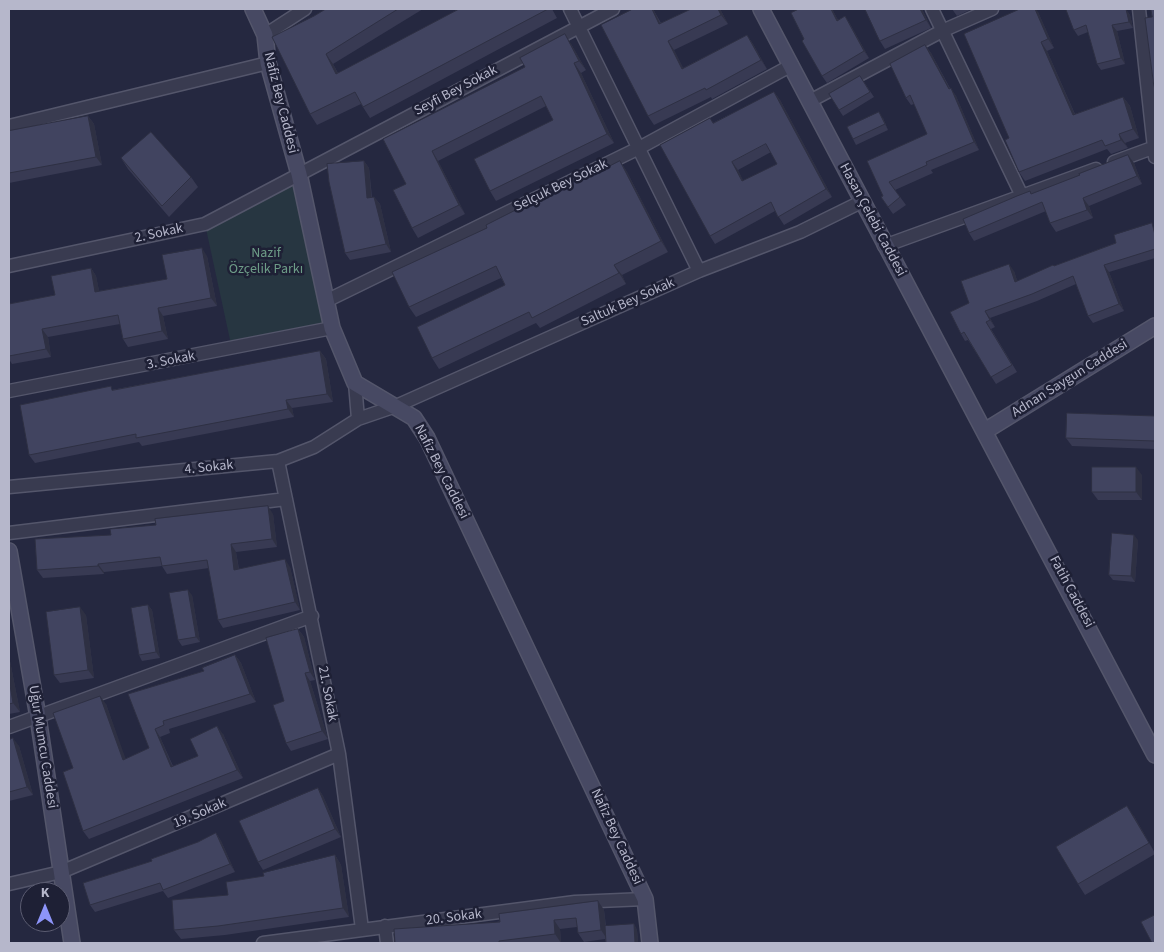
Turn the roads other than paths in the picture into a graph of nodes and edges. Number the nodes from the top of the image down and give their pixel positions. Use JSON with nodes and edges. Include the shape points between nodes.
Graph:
{"nodes":[{"id":1,"x":253,"y":9,"type":"edge"},
{"id":2,"x":305,"y":9,"type":"edge"},
{"id":3,"x":570,"y":9,"type":"edge"},
{"id":4,"x":613,"y":9,"type":"edge"},
{"id":5,"x":761,"y":9,"type":"edge"},
{"id":6,"x":932,"y":9,"type":"edge"},
{"id":7,"x":992,"y":9,"type":"edge"},
{"id":8,"x":1139,"y":9,"type":"edge"},
{"id":9,"x":580,"y":26,"type":"junction"},
{"id":10,"x":942,"y":31,"type":"junction"},
{"id":11,"x":264,"y":35,"type":"junction"},
{"id":12,"x":268,"y":63,"type":"junction"},
{"id":13,"x":792,"y":65,"type":"junction"},
{"id":14,"x":810,"y":100,"type":"junction"},
{"id":15,"x":9,"y":126,"type":"edge"},
{"id":16,"x":639,"y":148,"type":"junction"},
{"id":17,"x":1155,"y":150,"type":"edge"},
{"id":18,"x":299,"y":174,"type":"junction"},
{"id":19,"x":1022,"y":196,"type":"junction"},
{"id":20,"x":861,"y":202,"type":"junction"},
{"id":21,"x":884,"y":246,"type":"junction"},
{"id":22,"x":9,"y":266,"type":"edge"},
{"id":23,"x":699,"y":271,"type":"junction"},
{"id":24,"x":326,"y":301,"type":"junction"},
{"id":25,"x":1155,"y":326,"type":"edge"},
{"id":26,"x":332,"y":328,"type":"junction"},
{"id":27,"x":355,"y":383,"type":"junction"},
{"id":28,"x":9,"y":392,"type":"edge"},
{"id":29,"x":396,"y":406,"type":"junction"},
{"id":30,"x":358,"y":418,"type":"junction"},
{"id":31,"x":985,"y":431,"type":"junction"},
{"id":32,"x":278,"y":461,"type":"junction"},
{"id":33,"x":9,"y":487,"type":"edge"},
{"id":34,"x":286,"y":500,"type":"junction"},
{"id":35,"x":9,"y":533,"type":"edge"},
{"id":36,"x":9,"y":551,"type":"edge"},
{"id":37,"x":312,"y":616,"type":"junction"},
{"id":38,"x":38,"y":717,"type":"junction"},
{"id":39,"x":9,"y":727,"type":"edge"},
{"id":40,"x":339,"y":754,"type":"junction"},
{"id":41,"x":1155,"y":755,"type":"edge"},
{"id":42,"x":61,"y":872,"type":"junction"},
{"id":43,"x":9,"y":884,"type":"edge"},
{"id":44,"x":645,"y":899,"type":"junction"},
{"id":45,"x":385,"y":926,"type":"junction"},
{"id":46,"x":362,"y":929,"type":"junction"},
{"id":47,"x":72,"y":943,"type":"edge"},
{"id":48,"x":263,"y":943,"type":"edge"},
{"id":49,"x":387,"y":943,"type":"edge"},
{"id":50,"x":650,"y":943,"type":"edge"}],
"edges":[{"from":1,"to":11,"type":"street","name":"Nafiz Bey Caddesi"},
{"from":2,"to":11,"type":"street"},
{"from":3,"to":9,"type":"street"},
{"from":4,"to":9,"type":"street","name":"Seyfi Bey Sokak"},
{"from":5,"to":13,"type":"street","name":"Hasan Çelebi Caddesi"},
{"from":6,"to":10,"type":"street"},
{"from":7,"to":10,"type":"street"},
{"from":8,"to":17,"type":"street"},
{"from":9,"to":16,"type":"street"},
{"from":9,"to":18,"type":"street","name":"Seyfi Bey Sokak"},
{"from":10,"to":14,"type":"street"},
{"from":10,"to":19,"type":"street"},
{"from":11,"to":12,"type":"street","name":"Nafiz Bey Caddesi"},
{"from":12,"to":15,"type":"street"},
{"from":12,"to":18,"type":"street","name":"Nafiz Bey Caddesi"},
{"from":13,"to":14,"type":"street","name":"Hasan Çelebi Caddesi"},
{"from":13,"to":16,"type":"street","name":"Selçuk Bey Sokak"},
{"from":14,"to":20,"type":"street","name":"Hasan Çelebi Caddesi"},
{"from":16,"to":23,"type":"street"},
{"from":16,"to":24,"type":"street","name":"Selçuk Bey Sokak"},
{"from":17,"to":19,"type":"street"},
{"from":18,"to":22,"type":"street","name":"2. Sokak","via":[[205,224]]},
{"from":18,"to":24,"type":"street","name":"Nafiz Bey Caddesi"},
{"from":19,"to":21,"type":"street"},
{"from":20,"to":21,"type":"street","name":"Hasan Çelebi Caddesi"},
{"from":20,"to":23,"type":"street","name":"Saltuk Bey Sokak","via":[[800,232]]},
{"from":21,"to":31,"type":"street","name":"Hasan Çelebi Caddesi"},
{"from":23,"to":29,"type":"street","name":"Saltuk Bey Sokak"},
{"from":24,"to":26,"type":"street","name":"Nafiz Bey Caddesi"},
{"from":25,"to":31,"type":"street","name":"Adnan Saygun Caddesi"},
{"from":26,"to":27,"type":"street","name":"Nafiz Bey Caddesi"},
{"from":26,"to":28,"type":"street","name":"3. Sokak"},
{"from":27,"to":29,"type":"street","name":"Nafiz Bey Caddesi"},
{"from":27,"to":30,"type":"street"},
{"from":29,"to":30,"type":"street","name":"4. Sokak"},
{"from":29,"to":44,"type":"street","name":"Nafiz Bey Caddesi","via":[[414,418],[427,438]]},
{"from":30,"to":32,"type":"street","name":"4. Sokak","via":[[314,447]]},
{"from":31,"to":41,"type":"street","name":"Fatih Caddesi"},
{"from":32,"to":33,"type":"street","name":"4. Sokak"},
{"from":32,"to":34,"type":"street","name":"21. Sokak"},
{"from":34,"to":35,"type":"street"},
{"from":34,"to":37,"type":"street","name":"21. Sokak"},
{"from":36,"to":38,"type":"street","name":"Uğur Mumcu Caddesi"},
{"from":37,"to":38,"type":"street"},
{"from":37,"to":40,"type":"street","name":"21. Sokak"},
{"from":38,"to":39,"type":"street"},
{"from":38,"to":42,"type":"street","name":"Uğur Mumcu Caddesi"},
{"from":40,"to":42,"type":"street","name":"19. Sokak"},
{"from":40,"to":46,"type":"street","name":"21. Sokak"},
{"from":42,"to":43,"type":"street","name":"19. Sokak"},
{"from":42,"to":47,"type":"street","name":"Uğur Mumcu Caddesi"},
{"from":44,"to":45,"type":"street","name":"20. Sokak","via":[[575,902]]},
{"from":44,"to":50,"type":"street","name":"Nafiz Bey Caddesi"},
{"from":45,"to":46,"type":"street","name":"20. Sokak"},
{"from":45,"to":49,"type":"street"},
{"from":46,"to":48,"type":"street","name":"20. Sokak"}]}
